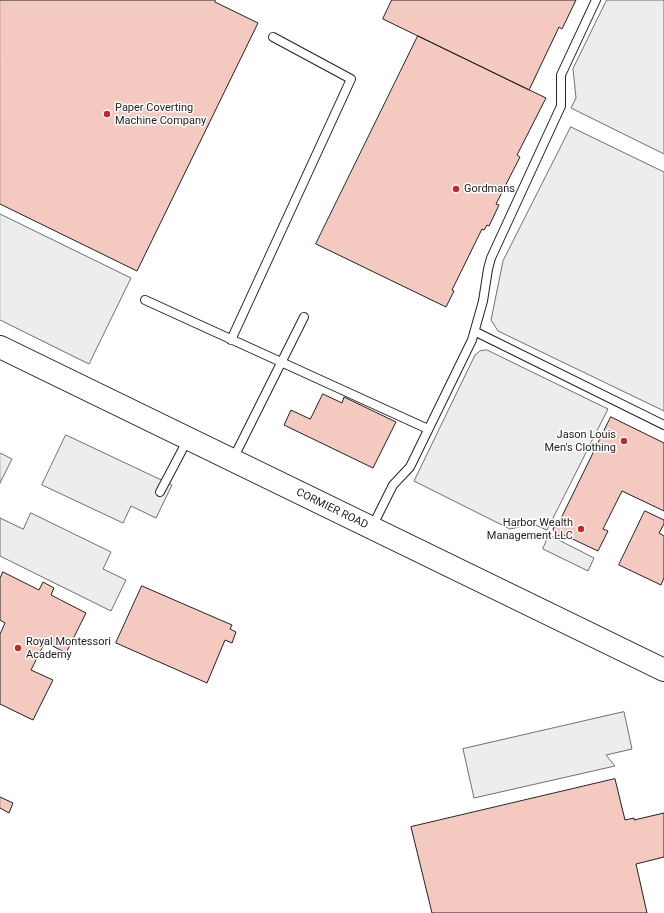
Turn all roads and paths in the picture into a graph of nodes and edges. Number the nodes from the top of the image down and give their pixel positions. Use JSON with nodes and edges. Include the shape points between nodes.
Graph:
{"nodes":[{"id":1,"x":596,"y":0,"type":"edge"},
{"id":2,"x":273,"y":37,"type":"dead end"},
{"id":3,"x":145,"y":300,"type":"dead end"},
{"id":4,"x":304,"y":317,"type":"dead end"},
{"id":5,"x":476,"y":332,"type":"junction"},
{"id":6,"x":231,"y":340,"type":"junction"},
{"id":7,"x":0,"y":347,"type":"edge"},
{"id":8,"x":281,"y":363,"type":"junction"},
{"id":9,"x":664,"y":425,"type":"edge"},
{"id":10,"x":428,"y":429,"type":"junction"},
{"id":11,"x":188,"y":438,"type":"junction"},
{"id":12,"x":232,"y":460,"type":"junction"},
{"id":13,"x":160,"y":492,"type":"dead end"},
{"id":14,"x":371,"y":528,"type":"junction"},
{"id":15,"x":664,"y":670,"type":"edge"}],
"edges":[{"from":1,"to":5,"type":"lane","via":[[561,75],[561,106],[491,258]]},
{"from":2,"to":6,"type":"lane","via":[[351,78]]},
{"from":3,"to":6,"type":"lane"},
{"from":4,"to":8,"type":"lane"},
{"from":5,"to":9,"type":"lane"},
{"from":5,"to":10,"type":"lane"},
{"from":6,"to":8,"type":"lane"},
{"from":7,"to":11,"type":"street","name":"CORMIER ROAD"},
{"from":8,"to":10,"type":"lane"},
{"from":8,"to":12,"type":"lane"},
{"from":10,"to":14,"type":"lane","via":[[410,467],[394,486]]},
{"from":11,"to":12,"type":"street","name":"CORMIER ROAD"},
{"from":11,"to":13,"type":"lane"},
{"from":12,"to":14,"type":"street","name":"CORMIER ROAD"},
{"from":14,"to":15,"type":"street","name":"CORMIER ROAD"}]}
